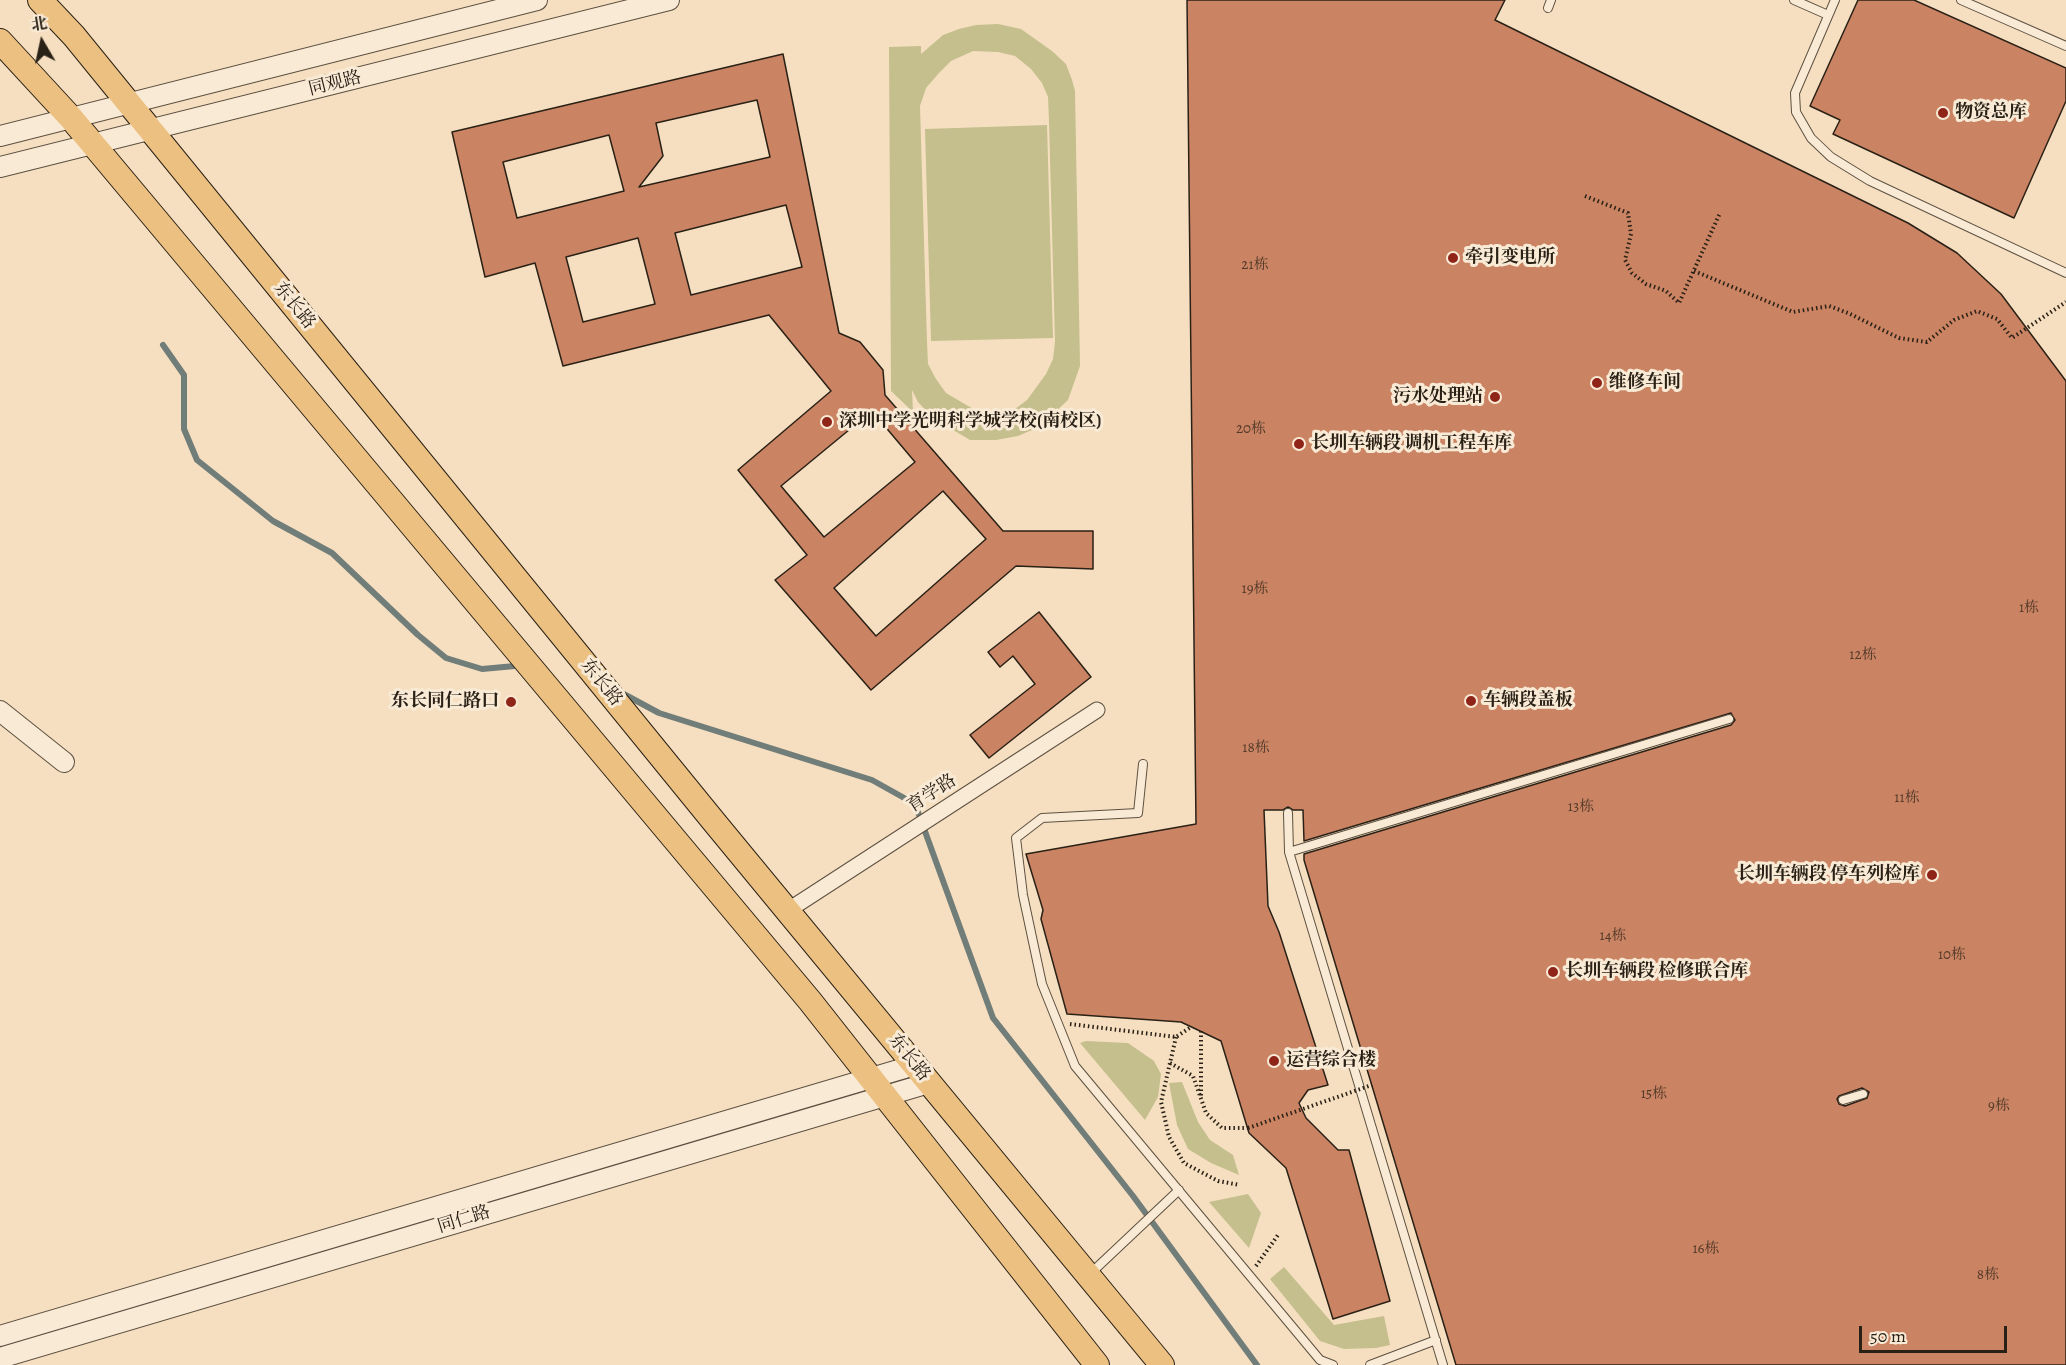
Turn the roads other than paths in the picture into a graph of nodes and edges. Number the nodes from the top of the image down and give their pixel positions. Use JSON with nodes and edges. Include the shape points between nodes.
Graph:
{"nodes":[{"id":1,"x":40,"y":0,"type":"edge"},
{"id":2,"x":537,"y":0,"type":"edge"},
{"id":3,"x":669,"y":0,"type":"edge"},
{"id":4,"x":1794,"y":0,"type":"edge"},
{"id":5,"x":1835,"y":0,"type":"edge"},
{"id":6,"x":1961,"y":0,"type":"edge"},
{"id":7,"x":1828,"y":15,"type":"junction"},
{"id":8,"x":0,"y":41,"type":"edge"},
{"id":9,"x":2066,"y":46,"type":"edge"},
{"id":10,"x":129,"y":104,"type":"junction"},
{"id":11,"x":71,"y":118,"type":"junction"},
{"id":12,"x":150,"y":130,"type":"junction"},
{"id":13,"x":0,"y":136,"type":"edge"},
{"id":14,"x":93,"y":144,"type":"junction"},
{"id":15,"x":0,"y":167,"type":"edge"},
{"id":16,"x":2066,"y":273,"type":"edge"},
{"id":17,"x":1098,"y":710,"type":"dead end"},
{"id":18,"x":0,"y":711,"type":"edge"},
{"id":19,"x":1729,"y":719,"type":"dead end"},
{"id":20,"x":64,"y":762,"type":"dead end"},
{"id":21,"x":1143,"y":764,"type":"dead end"},
{"id":22,"x":1288,"y":813,"type":"dead end"},
{"id":23,"x":1289,"y":852,"type":"junction"},
{"id":24,"x":787,"y":910,"type":"junction"},
{"id":25,"x":922,"y":1074,"type":"junction"},
{"id":26,"x":878,"y":1088,"type":"junction"},
{"id":27,"x":1863,"y":1094,"type":"dead end"},
{"id":28,"x":1843,"y":1100,"type":"dead end"},
{"id":29,"x":1179,"y":1190,"type":"junction"},
{"id":30,"x":1088,"y":1276,"type":"junction"},
{"id":31,"x":0,"y":1336,"type":"edge"},
{"id":32,"x":1436,"y":1340,"type":"junction"},
{"id":33,"x":0,"y":1358,"type":"edge"},
{"id":34,"x":1097,"y":1365,"type":"edge"},
{"id":35,"x":1162,"y":1365,"type":"edge"},
{"id":36,"x":1333,"y":1365,"type":"edge"},
{"id":37,"x":1370,"y":1365,"type":"edge"},
{"id":38,"x":1443,"y":1365,"type":"edge"}],
"edges":[{"from":1,"to":10,"type":"main road","name":"东长路"},
{"from":2,"to":10,"type":"street","name":"同观路"},
{"from":3,"to":12,"type":"street","name":"同观路"},
{"from":4,"to":7,"type":"lane"},
{"from":5,"to":7,"type":"lane"},
{"from":6,"to":9,"type":"lane"},
{"from":7,"to":16,"type":"lane","via":[[1795,93],[1796,112],[1811,138],[1831,157],[1870,181]]},
{"from":8,"to":11,"type":"main road"},
{"from":10,"to":11,"type":"street","name":"同观路"},
{"from":10,"to":12,"type":"main road","name":"东长路"},
{"from":11,"to":13,"type":"street","name":"同观路"},
{"from":11,"to":14,"type":"main road"},
{"from":12,"to":14,"type":"street","name":"同观路"},
{"from":12,"to":24,"type":"main road","name":"东长路"},
{"from":14,"to":15,"type":"street","name":"同观路"},
{"from":14,"to":26,"type":"main road","via":[[810,1001]]},
{"from":17,"to":24,"type":"street","name":"育学路"},
{"from":18,"to":20,"type":"street"},
{"from":19,"to":23,"type":"lane"},
{"from":21,"to":29,"type":"lane","via":[[1138,813],[1042,818],[1016,838],[1023,895],[1042,984],[1076,1066]]},
{"from":22,"to":23,"type":"lane"},
{"from":23,"to":32,"type":"lane"},
{"from":24,"to":25,"type":"main road","name":"东长路"},
{"from":25,"to":26,"type":"street","name":"同仁路"},
{"from":25,"to":30,"type":"main road","name":"东长路"},
{"from":26,"to":31,"type":"street","name":"同仁路","via":[[685,1133]]},
{"from":26,"to":33,"type":"street","name":"同仁路","via":[[698,1150]]},
{"from":26,"to":34,"type":"main road"},
{"from":27,"to":28,"type":"lane"},
{"from":29,"to":30,"type":"lane"},
{"from":29,"to":36,"type":"lane","via":[[1320,1360]]},
{"from":30,"to":35,"type":"main road","name":"东长路"},
{"from":32,"to":37,"type":"lane"},
{"from":32,"to":38,"type":"lane"}]}
